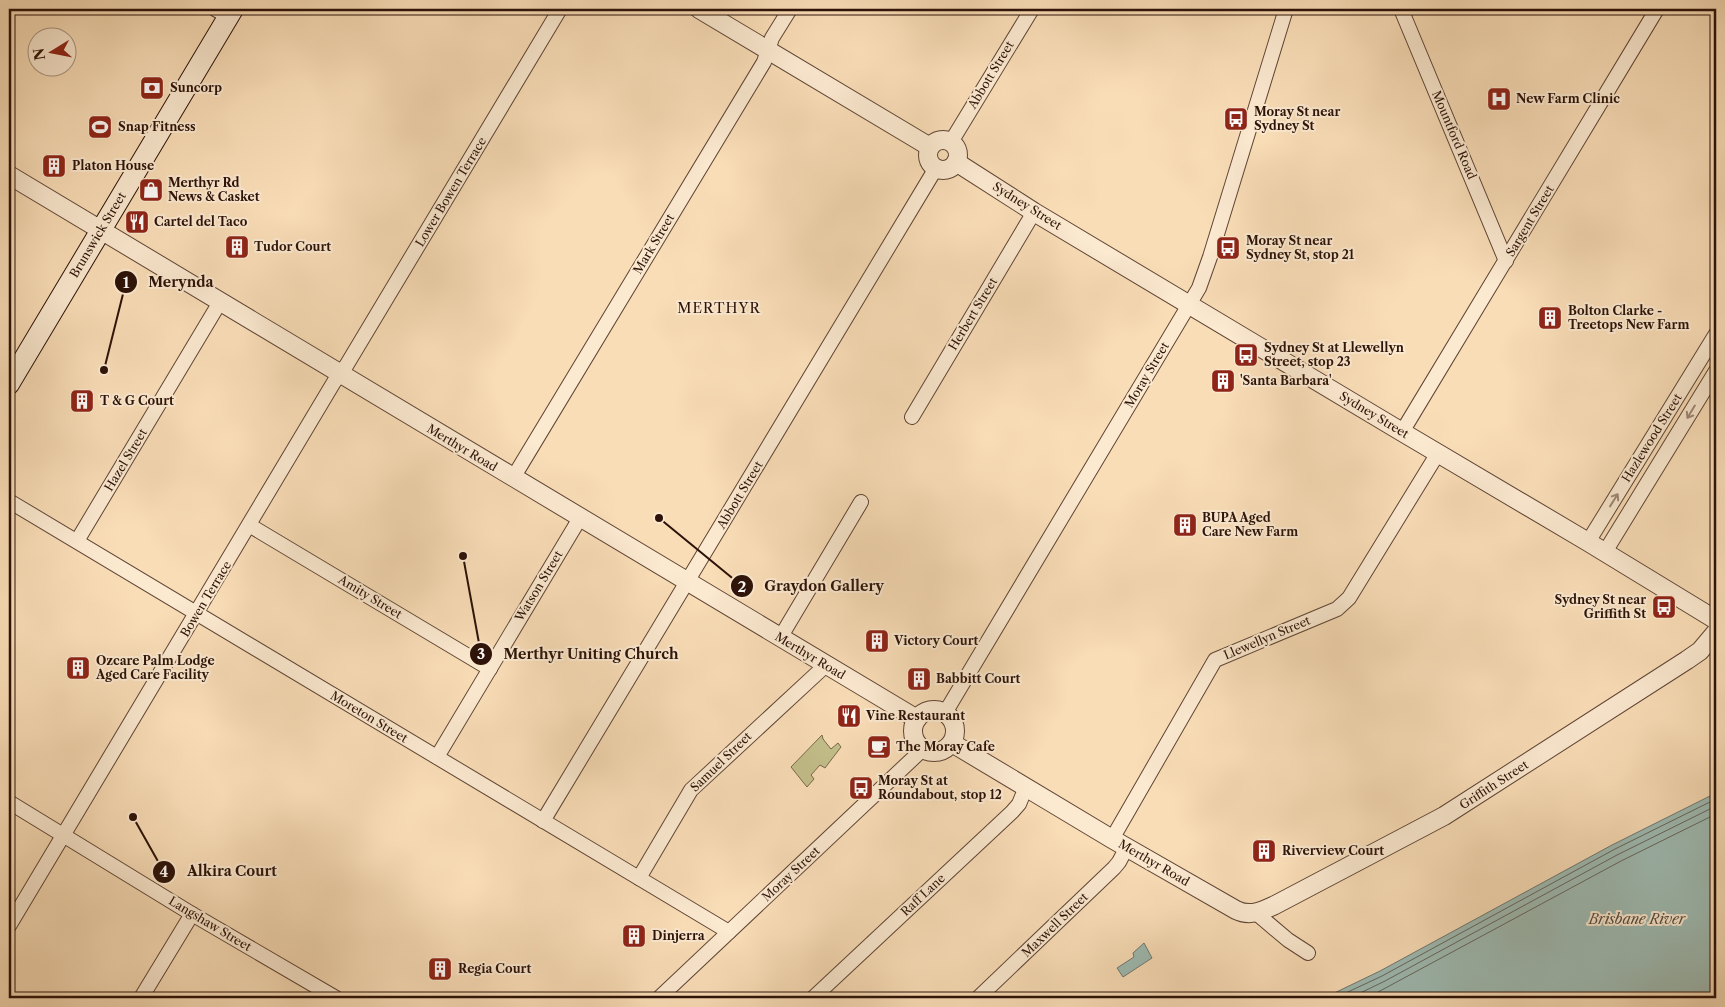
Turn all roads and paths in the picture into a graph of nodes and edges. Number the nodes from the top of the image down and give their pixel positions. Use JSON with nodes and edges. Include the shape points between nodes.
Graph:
{"nodes":[{"id":1,"x":560,"y":9,"type":"edge"},
{"id":2,"x":700,"y":9,"type":"edge"},
{"id":3,"x":790,"y":9,"type":"edge"},
{"id":4,"x":1032,"y":9,"type":"edge"},
{"id":5,"x":1286,"y":9,"type":"edge"},
{"id":6,"x":1401,"y":9,"type":"edge"},
{"id":7,"x":1657,"y":9,"type":"edge"},
{"id":8,"x":226,"y":11,"type":"edge"},
{"id":9,"x":768,"y":50,"type":"junction"},
{"id":10,"x":951,"y":142,"type":"junction"},
{"id":11,"x":930,"y":147,"type":"junction"},
{"id":12,"x":956,"y":162,"type":"junction"},
{"id":13,"x":936,"y":168,"type":"junction"},
{"id":14,"x":9,"y":175,"type":"edge"},
{"id":15,"x":1034,"y":212,"type":"junction"},
{"id":16,"x":100,"y":230,"type":"junction"},
{"id":17,"x":1506,"y":261,"type":"junction"},
{"id":18,"x":220,"y":302,"type":"junction"},
{"id":19,"x":1190,"y":304,"type":"junction"},
{"id":20,"x":1716,"y":334,"type":"edge"},
{"id":21,"x":1716,"y":371,"type":"edge"},
{"id":22,"x":340,"y":374,"type":"junction"},
{"id":23,"x":9,"y":384,"type":"edge"},
{"id":24,"x":912,"y":417,"type":"dead end"},
{"id":25,"x":1402,"y":432,"type":"junction"},
{"id":26,"x":1438,"y":453,"type":"junction"},
{"id":27,"x":513,"y":478,"type":"junction"},
{"id":28,"x":9,"y":501,"type":"edge"},
{"id":29,"x":861,"y":502,"type":"dead end"},
{"id":30,"x":580,"y":518,"type":"junction"},
{"id":31,"x":249,"y":526,"type":"junction"},
{"id":32,"x":77,"y":541,"type":"junction"},
{"id":33,"x":1588,"y":542,"type":"junction"},
{"id":34,"x":1605,"y":552,"type":"junction"},
{"id":35,"x":687,"y":582,"type":"junction"},
{"id":36,"x":197,"y":613,"type":"junction"},
{"id":37,"x":1716,"y":620,"type":"edge"},
{"id":38,"x":1716,"y":632,"type":"edge"},
{"id":39,"x":780,"y":638,"type":"junction"},
{"id":40,"x":826,"y":665,"type":"junction"},
{"id":41,"x":490,"y":669,"type":"junction"},
{"id":42,"x":945,"y":713,"type":"junction"},
{"id":43,"x":917,"y":719,"type":"junction"},
{"id":44,"x":952,"y":743,"type":"junction"},
{"id":45,"x":922,"y":749,"type":"junction"},
{"id":46,"x":436,"y":758,"type":"junction"},
{"id":47,"x":1026,"y":787,"type":"junction"},
{"id":48,"x":9,"y":802,"type":"edge"},
{"id":49,"x":543,"y":821,"type":"junction"},
{"id":50,"x":64,"y":835,"type":"junction"},
{"id":51,"x":1120,"y":843,"type":"junction"},
{"id":52,"x":639,"y":878,"type":"junction"},
{"id":53,"x":1256,"y":913,"type":"junction"},
{"id":54,"x":192,"y":914,"type":"junction"},
{"id":55,"x":9,"y":926,"type":"edge"},
{"id":56,"x":729,"y":932,"type":"junction"},
{"id":57,"x":1308,"y":953,"type":"dead end"},
{"id":58,"x":141,"y":998,"type":"edge"},
{"id":59,"x":336,"y":998,"type":"edge"},
{"id":60,"x":659,"y":998,"type":"edge"},
{"id":61,"x":813,"y":998,"type":"edge"},
{"id":62,"x":978,"y":998,"type":"edge"}],
"edges":[{"from":1,"to":22,"type":"street","name":"Lower Bowen Terrace"},
{"from":2,"to":9,"type":"street"},
{"from":3,"to":9,"type":"street","name":"Mark Street"},
{"from":4,"to":10,"type":"street","name":"Abbott Street"},
{"from":5,"to":19,"type":"street","name":"Moray Street","via":[[1210,257]]},
{"from":6,"to":17,"type":"street","name":"Mountford Road"},
{"from":7,"to":17,"type":"street","name":"Sargent Street"},
{"from":8,"to":16,"type":"main road","name":"Brunswick Street"},
{"from":9,"to":11,"type":"street"},
{"from":9,"to":27,"type":"street","name":"Mark Street","via":[[764,62]]},
{"from":10,"to":11,"type":"street","via":[[937,141]]},
{"from":10,"to":12,"type":"street","via":[[957,149]]},
{"from":11,"to":13,"type":"street","via":[[928,156]]},
{"from":12,"to":13,"type":"street","via":[[949,169]]},
{"from":12,"to":15,"type":"street","name":"Sydney Street"},
{"from":13,"to":35,"type":"street","name":"Abbott Street"},
{"from":14,"to":16,"type":"street","name":"Merthyr Road"},
{"from":15,"to":19,"type":"street","name":"Sydney Street"},
{"from":15,"to":24,"type":"street","name":"Herbert Street"},
{"from":16,"to":18,"type":"street","name":"Merthyr Road"},
{"from":16,"to":23,"type":"main road","name":"Brunswick Street"},
{"from":17,"to":25,"type":"street","name":"Sargent Street"},
{"from":18,"to":22,"type":"street","name":"Merthyr Road"},
{"from":18,"to":32,"type":"street","name":"Hazel Street"},
{"from":19,"to":25,"type":"street","name":"Sydney Street"},
{"from":19,"to":42,"type":"street","name":"Moray Street"},
{"from":33,"to":20,"type":"street","name":"Hazlewood Street","one_way":true},
{"from":21,"to":34,"type":"street","name":"Hazlewood Street","one_way":true},
{"from":22,"to":27,"type":"street","name":"Merthyr Road"},
{"from":22,"to":31,"type":"street","name":"Bowen Terrace"},
{"from":25,"to":26,"type":"street","name":"Sydney Street"},
{"from":26,"to":33,"type":"street","name":"Sydney Street"},
{"from":26,"to":51,"type":"street","name":"Llewellyn Street","via":[[1349,598],[1337,609],[1215,660]]},
{"from":27,"to":30,"type":"street","name":"Merthyr Road"},
{"from":28,"to":32,"type":"street","name":"Moreton Street"},
{"from":29,"to":39,"type":"street"},
{"from":30,"to":35,"type":"street","name":"Merthyr Road"},
{"from":30,"to":41,"type":"street","name":"Watson Street"},
{"from":31,"to":36,"type":"street","name":"Bowen Terrace"},
{"from":31,"to":41,"type":"street","name":"Amity Street"},
{"from":32,"to":36,"type":"street","name":"Moreton Street"},
{"from":33,"to":34,"type":"street","name":"Sydney Street"},
{"from":34,"to":37,"type":"street","name":"Sydney Street"},
{"from":35,"to":39,"type":"street","name":"Merthyr Road"},
{"from":35,"to":49,"type":"street","name":"Abbott Street"},
{"from":36,"to":46,"type":"street","name":"Moreton Street"},
{"from":36,"to":50,"type":"street","name":"Bowen Terrace"},
{"from":38,"to":53,"type":"street","name":"Griffith Street","via":[[1700,651],[1687,660],[1444,816]]},
{"from":39,"to":40,"type":"street","name":"Merthyr Road"},
{"from":40,"to":43,"type":"street","name":"Merthyr Road"},
{"from":40,"to":52,"type":"street","name":"Samuel Street","via":[[691,790]]},
{"from":41,"to":46,"type":"street","name":"Watson Street"},
{"from":42,"to":43,"type":"street","via":[[933,710]]},
{"from":42,"to":44,"type":"street","via":[[954,724]]},
{"from":43,"to":45,"type":"street","via":[[914,739]]},
{"from":44,"to":45,"type":"street","via":[[935,753]]},
{"from":44,"to":47,"type":"street","name":"Merthyr Road"},
{"from":45,"to":56,"type":"street","name":"Moray Street"},
{"from":46,"to":49,"type":"street","name":"Moreton Street"},
{"from":47,"to":51,"type":"street","name":"Merthyr Road"},
{"from":47,"to":61,"type":"street","name":"Raff Lane","via":[[1012,812]]},
{"from":48,"to":50,"type":"street","name":"Langshaw Street"},
{"from":49,"to":52,"type":"street","name":"Moreton Street"},
{"from":50,"to":54,"type":"street","name":"Langshaw Street"},
{"from":50,"to":55,"type":"street","name":"Bowen Terrace"},
{"from":51,"to":53,"type":"street","name":"Merthyr Road","via":[[1236,910]]},
{"from":51,"to":62,"type":"street","name":"Maxwell Street","via":[[1119,862],[1114,868]]},
{"from":52,"to":56,"type":"street","name":"Moreton Street"},
{"from":53,"to":57,"type":"street"},
{"from":54,"to":58,"type":"street"},
{"from":54,"to":59,"type":"street","name":"Langshaw Street"},
{"from":56,"to":60,"type":"street","name":"Moray Street"}]}
